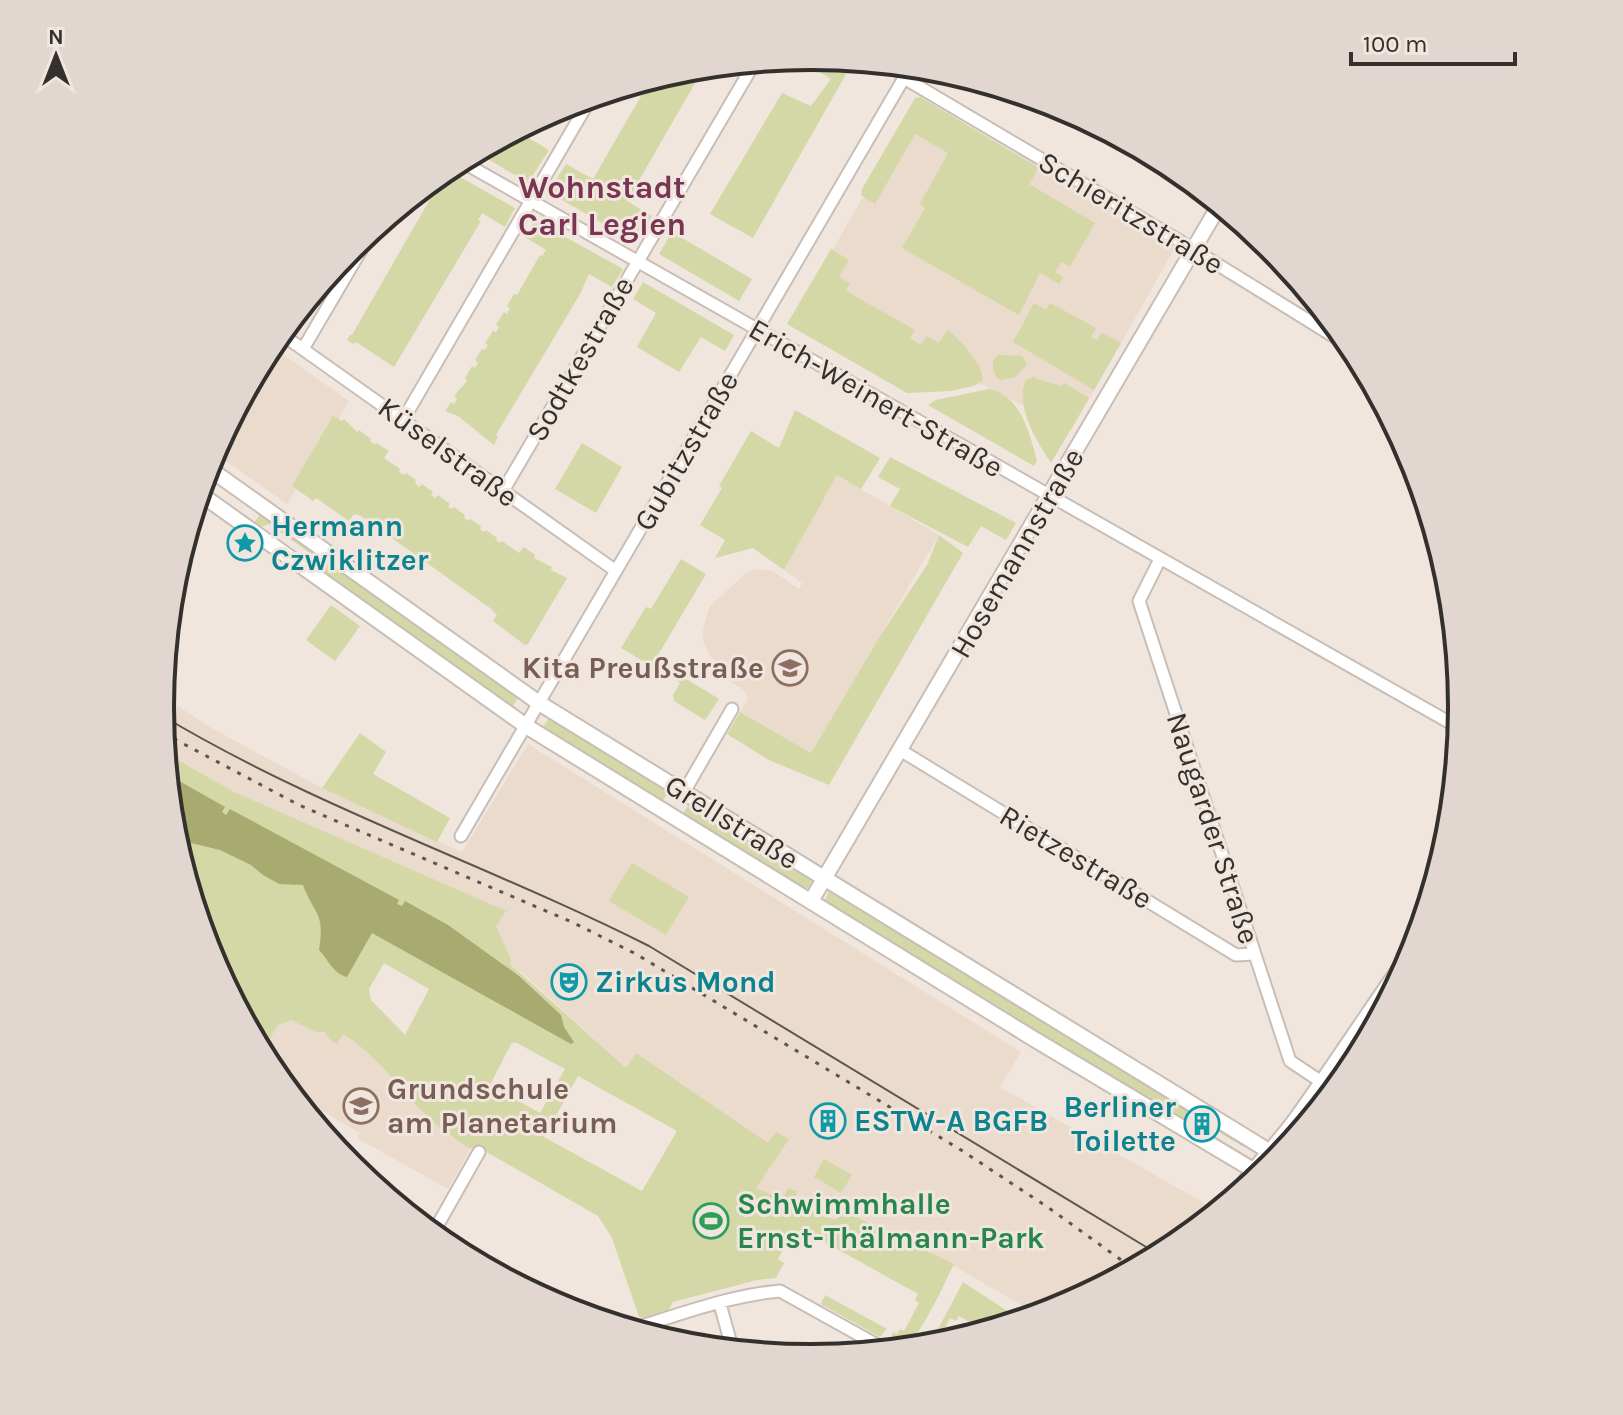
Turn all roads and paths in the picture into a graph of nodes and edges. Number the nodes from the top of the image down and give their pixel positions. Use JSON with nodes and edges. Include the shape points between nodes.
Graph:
{"nodes":[{"id":1,"x":748,"y":73,"type":"edge"},
{"id":2,"x":904,"y":78,"type":"joint"},
{"id":3,"x":582,"y":114,"type":"edge"},
{"id":4,"x":472,"y":168,"type":"edge"},
{"id":5,"x":532,"y":201,"type":"junction"},
{"id":6,"x":1214,"y":214,"type":"edge"},
{"id":7,"x":1194,"y":249,"type":"junction"},
{"id":8,"x":637,"y":262,"type":"junction"},
{"id":9,"x":351,"y":268,"type":"edge"},
{"id":10,"x":757,"y":330,"type":"junction"},
{"id":11,"x":1326,"y":331,"type":"edge"},
{"id":12,"x":290,"y":340,"type":"edge"},
{"id":13,"x":303,"y":349,"type":"junction"},
{"id":14,"x":403,"y":420,"type":"junction"},
{"id":15,"x":219,"y":475,"type":"edge"},
{"id":16,"x":503,"y":491,"type":"junction"},
{"id":17,"x":1050,"y":497,"type":"junction"},
{"id":18,"x":209,"y":500,"type":"edge"},
{"id":19,"x":1160,"y":559,"type":"junction"},
{"id":20,"x":616,"y":571,"type":"junction"},
{"id":21,"x":539,"y":703,"type":"junction"},
{"id":22,"x":732,"y":709,"type":"dead end"},
{"id":23,"x":1449,"y":722,"type":"edge"},
{"id":24,"x":526,"y":726,"type":"junction"},
{"id":25,"x":900,"y":750,"type":"junction"},
{"id":26,"x":684,"y":792,"type":"junction"},
{"id":27,"x":671,"y":813,"type":"junction"},
{"id":28,"x":461,"y":836,"type":"dead end"},
{"id":29,"x":824,"y":880,"type":"junction"},
{"id":30,"x":811,"y":901,"type":"junction"},
{"id":31,"x":1253,"y":954,"type":"junction"},
{"id":32,"x":1368,"y":1018,"type":"edge"},
{"id":33,"x":1323,"y":1083,"type":"junction"},
{"id":34,"x":1306,"y":1110,"type":"edge"},
{"id":35,"x":1268,"y":1151,"type":"edge"},
{"id":36,"x":479,"y":1152,"type":"dead end"},
{"id":37,"x":1251,"y":1168,"type":"edge"},
{"id":38,"x":438,"y":1224,"type":"edge"},
{"id":39,"x":720,"y":1304,"type":"junction"},
{"id":40,"x":650,"y":1324,"type":"edge"},
{"id":41,"x":730,"y":1340,"type":"edge"},
{"id":42,"x":872,"y":1342,"type":"edge"}],
"edges":[{"from":1,"to":8,"type":"street","name":"Sodtkestraße"},
{"from":2,"to":7,"type":"street","name":"Schieritzstraße"},
{"from":2,"to":10,"type":"street","name":"Gubitzstraße"},
{"from":3,"to":5,"type":"street"},
{"from":4,"to":5,"type":"street","name":"Erich-Weinert-Straße"},
{"from":5,"to":8,"type":"street","name":"Erich-Weinert-Straße"},
{"from":5,"to":14,"type":"street"},
{"from":6,"to":7,"type":"street","name":"Hosemannstraße"},
{"from":7,"to":11,"type":"street","name":"Schieritzstraße"},
{"from":7,"to":17,"type":"street","name":"Hosemannstraße"},
{"from":8,"to":10,"type":"street","name":"Erich-Weinert-Straße"},
{"from":8,"to":16,"type":"street","name":"Sodtkestraße"},
{"from":9,"to":13,"type":"street"},
{"from":10,"to":17,"type":"street","name":"Erich-Weinert-Straße"},
{"from":10,"to":20,"type":"street","name":"Gubitzstraße"},
{"from":12,"to":13,"type":"street","name":"Küselstraße"},
{"from":13,"to":14,"type":"street","name":"Küselstraße"},
{"from":14,"to":16,"type":"street","name":"Küselstraße"},
{"from":15,"to":21,"type":"street","name":"Grellstraße"},
{"from":16,"to":20,"type":"street","name":"Küselstraße"},
{"from":17,"to":19,"type":"street","name":"Erich-Weinert-Straße"},
{"from":17,"to":25,"type":"street","name":"Hosemannstraße"},
{"from":18,"to":24,"type":"street","name":"Grellstraße"},
{"from":19,"to":23,"type":"street","name":"Erich-Weinert-Straße"},
{"from":19,"to":31,"type":"street","name":"Naugarder Straße","via":[[1139,601]]},
{"from":20,"to":21,"type":"street","name":"Gubitzstraße"},
{"from":21,"to":24,"type":"street","name":"Gubitzstraße"},
{"from":21,"to":26,"type":"street","name":"Grellstraße"},
{"from":22,"to":26,"type":"street"},
{"from":24,"to":27,"type":"street","name":"Grellstraße"},
{"from":24,"to":28,"type":"street","name":"Gubitzstraße"},
{"from":25,"to":29,"type":"street","name":"Hosemannstraße"},
{"from":25,"to":31,"type":"street","name":"Rietzestraße","via":[[1236,955]]},
{"from":26,"to":27,"type":"street"},
{"from":26,"to":29,"type":"street","name":"Grellstraße"},
{"from":27,"to":30,"type":"street","name":"Grellstraße"},
{"from":29,"to":30,"type":"street","name":"Hosemannstraße"},
{"from":29,"to":35,"type":"street","name":"Grellstraße"},
{"from":30,"to":37,"type":"street","name":"Grellstraße"},
{"from":31,"to":33,"type":"street","name":"Naugarder Straße","via":[[1290,1061]]},
{"from":32,"to":33,"type":"main road"},
{"from":33,"to":34,"type":"main road"},
{"from":36,"to":38,"type":"street"},
{"from":39,"to":40,"type":"street"},
{"from":39,"to":41,"type":"street"},
{"from":39,"to":42,"type":"street","via":[[780,1291]]}]}
